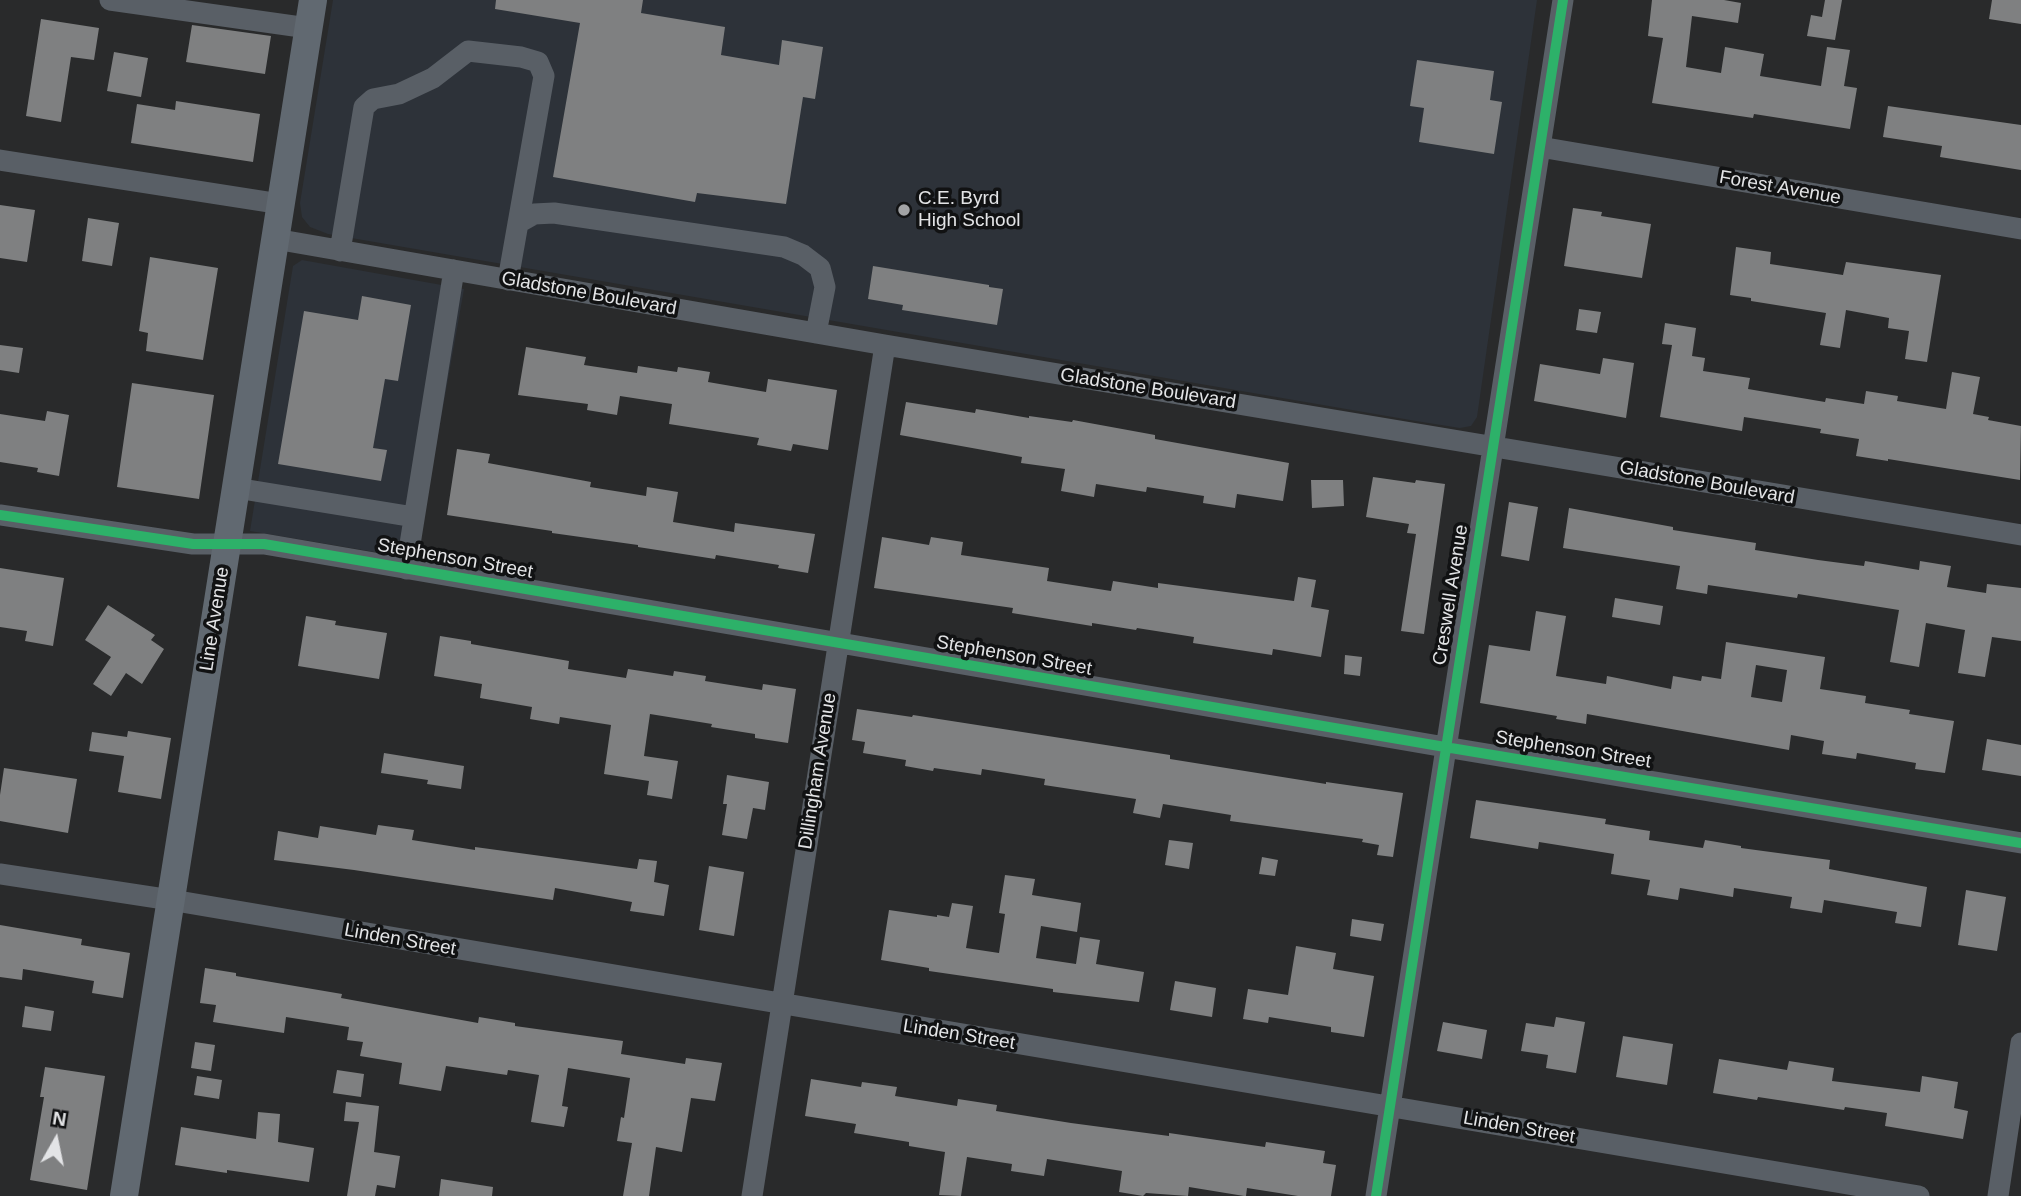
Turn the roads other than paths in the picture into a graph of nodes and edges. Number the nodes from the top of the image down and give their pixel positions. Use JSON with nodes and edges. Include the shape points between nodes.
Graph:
{"nodes":[{"id":1,"x":110,"y":0,"type":"edge"},
{"id":2,"x":313,"y":0,"type":"edge"},
{"id":3,"x":1563,"y":0,"type":"edge"},
{"id":4,"x":308,"y":28,"type":"junction"},
{"id":5,"x":1540,"y":147,"type":"junction"},
{"id":6,"x":0,"y":160,"type":"edge"},
{"id":7,"x":281,"y":204,"type":"junction"},
{"id":8,"x":519,"y":223,"type":"junction"},
{"id":9,"x":2021,"y":229,"type":"edge"},
{"id":10,"x":275,"y":239,"type":"junction"},
{"id":11,"x":340,"y":251,"type":"junction"},
{"id":12,"x":454,"y":270,"type":"junction"},
{"id":13,"x":508,"y":280,"type":"junction"},
{"id":14,"x":816,"y":333,"type":"junction"},
{"id":15,"x":884,"y":345,"type":"junction"},
{"id":16,"x":1493,"y":446,"type":"junction"},
{"id":17,"x":236,"y":488,"type":"junction"},
{"id":18,"x":0,"y":515,"type":"edge"},
{"id":19,"x":414,"y":517,"type":"junction"},
{"id":20,"x":2021,"y":535,"type":"edge"},
{"id":21,"x":227,"y":544,"type":"junction"},
{"id":22,"x":406,"y":569,"type":"junction"},
{"id":23,"x":838,"y":643,"type":"junction"},
{"id":24,"x":1445,"y":747,"type":"junction"},
{"id":25,"x":2021,"y":843,"type":"edge"},
{"id":26,"x":0,"y":874,"type":"edge"},
{"id":27,"x":171,"y":900,"type":"junction"},
{"id":28,"x":781,"y":1005,"type":"junction"},
{"id":29,"x":2021,"y":1043,"type":"edge"},
{"id":30,"x":1390,"y":1106,"type":"junction"},
{"id":31,"x":124,"y":1196,"type":"edge"},
{"id":32,"x":752,"y":1196,"type":"edge"},
{"id":33,"x":1376,"y":1196,"type":"edge"},
{"id":34,"x":1919,"y":1196,"type":"edge"},
{"id":35,"x":1997,"y":1196,"type":"edge"}],
"edges":[{"from":1,"to":4,"type":"street"},
{"from":2,"to":4,"type":"main road","name":"Line Avenue"},
{"from":3,"to":5,"type":"street","name":"Creswell Avenue"},
{"from":4,"to":7,"type":"main road","name":"Line Avenue"},
{"from":5,"to":9,"type":"street","name":"Forest Avenue"},
{"from":5,"to":16,"type":"street","name":"Creswell Avenue"},
{"from":6,"to":7,"type":"street"},
{"from":7,"to":10,"type":"main road","name":"Line Avenue"},
{"from":8,"to":11,"type":"street","via":[[544,76],[538,62],[468,51],[433,78],[373,99],[364,107]]},
{"from":8,"to":13,"type":"street"},
{"from":8,"to":14,"type":"street","via":[[534,214],[554,213],[784,247],[820,268],[825,287]]},
{"from":10,"to":11,"type":"street","name":"Gladstone Boulevard"},
{"from":10,"to":17,"type":"main road","name":"Line Avenue"},
{"from":11,"to":12,"type":"street","name":"Gladstone Boulevard"},
{"from":12,"to":13,"type":"street","name":"Gladstone Boulevard"},
{"from":12,"to":19,"type":"street"},
{"from":13,"to":14,"type":"street","name":"Gladstone Boulevard"},
{"from":14,"to":15,"type":"street","name":"Gladstone Boulevard"},
{"from":15,"to":16,"type":"street","name":"Gladstone Boulevard"},
{"from":15,"to":23,"type":"street","name":"Dillingham Avenue"},
{"from":16,"to":20,"type":"street","name":"Gladstone Boulevard"},
{"from":16,"to":24,"type":"street","name":"Creswell Avenue"},
{"from":17,"to":19,"type":"street"},
{"from":17,"to":21,"type":"main road","name":"Line Avenue"},
{"from":18,"to":21,"type":"street","name":"Stephenson Street","via":[[193,544]]},
{"from":19,"to":22,"type":"street"},
{"from":21,"to":22,"type":"street","name":"Stephenson Street","via":[[264,544]]},
{"from":21,"to":27,"type":"main road","name":"Line Avenue"},
{"from":22,"to":23,"type":"street","name":"Stephenson Street"},
{"from":23,"to":24,"type":"street","name":"Stephenson Street"},
{"from":23,"to":28,"type":"street","name":"Dillingham Avenue"},
{"from":24,"to":25,"type":"street","name":"Stephenson Street"},
{"from":24,"to":30,"type":"street","name":"Creswell Avenue"},
{"from":26,"to":27,"type":"street","name":"Linden Street"},
{"from":27,"to":28,"type":"street","name":"Linden Street"},
{"from":27,"to":31,"type":"main road","name":"Line Avenue"},
{"from":28,"to":30,"type":"street","name":"Linden Street"},
{"from":28,"to":32,"type":"street","name":"Dillingham Avenue"},
{"from":29,"to":35,"type":"street"},
{"from":30,"to":33,"type":"street","name":"Creswell Avenue"},
{"from":30,"to":34,"type":"street","name":"Linden Street"}]}
